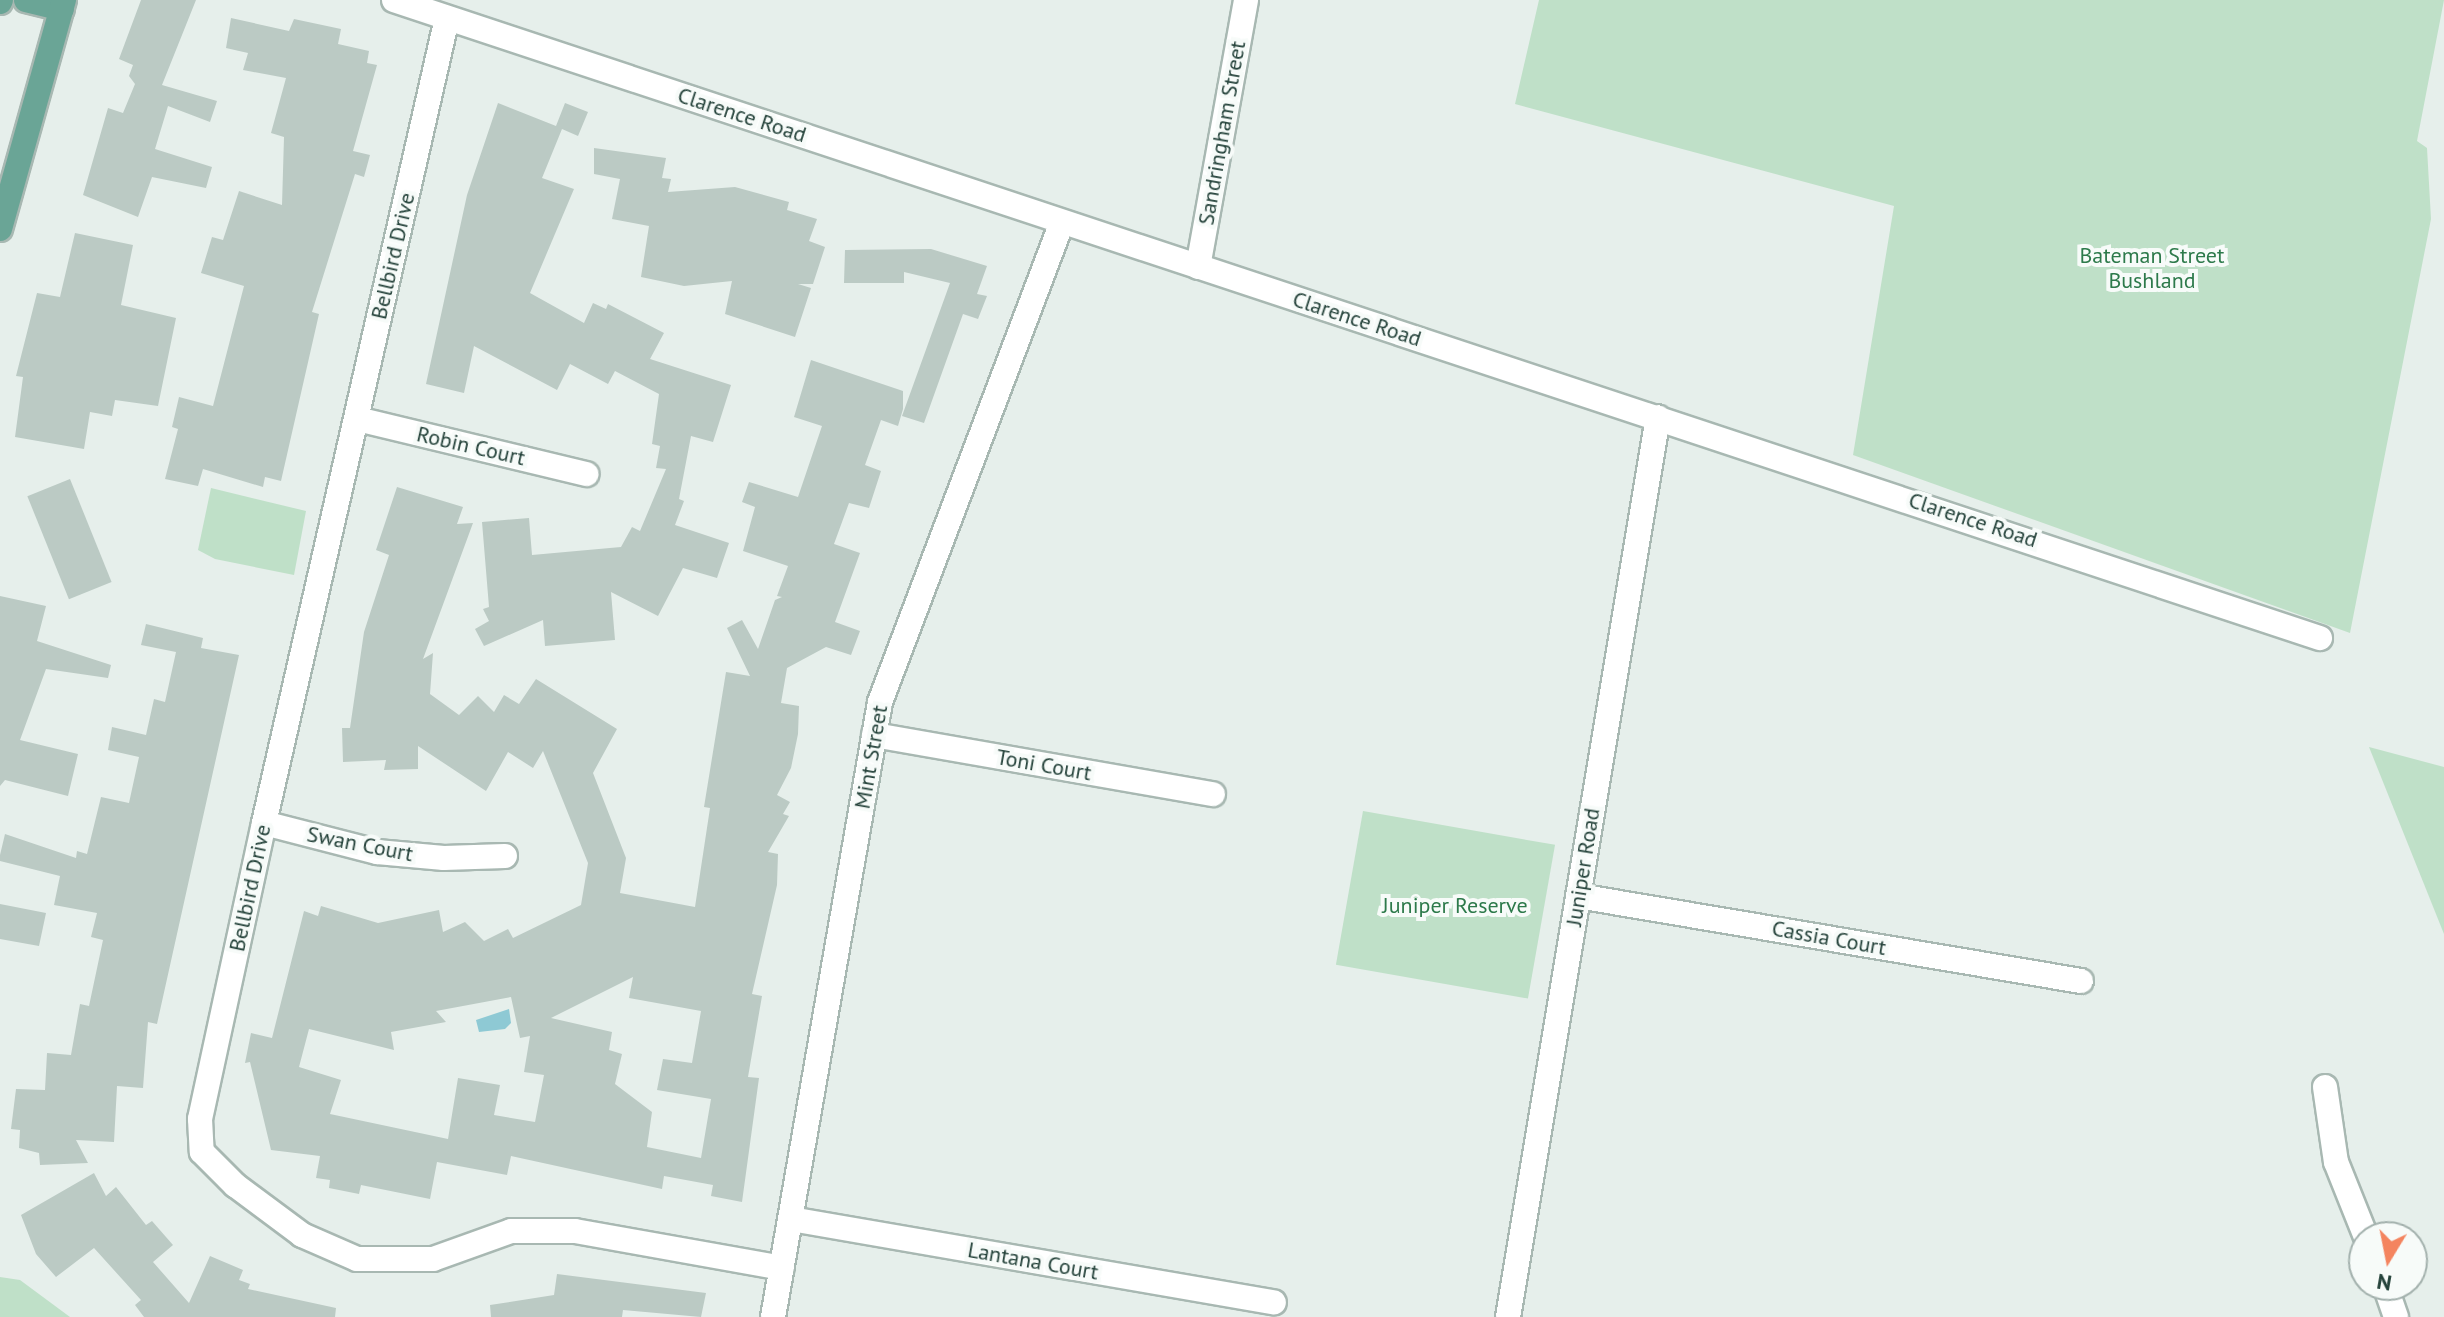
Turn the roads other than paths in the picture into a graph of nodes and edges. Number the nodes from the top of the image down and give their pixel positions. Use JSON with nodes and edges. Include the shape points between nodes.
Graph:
{"nodes":[{"id":1,"x":26,"y":0,"type":"edge"},
{"id":2,"x":394,"y":0,"type":"edge"},
{"id":3,"x":1246,"y":0,"type":"edge"},
{"id":4,"x":63,"y":5,"type":"edge"},
{"id":5,"x":447,"y":18,"type":"junction"},
{"id":6,"x":1062,"y":222,"type":"junction"},
{"id":7,"x":0,"y":229,"type":"edge"},
{"id":8,"x":1198,"y":267,"type":"junction"},
{"id":9,"x":1658,"y":417,"type":"junction"},
{"id":10,"x":357,"y":419,"type":"junction"},
{"id":11,"x":586,"y":474,"type":"dead end"},
{"id":12,"x":2320,"y":638,"type":"dead end"},
{"id":13,"x":874,"y":735,"type":"junction"},
{"id":14,"x":1213,"y":794,"type":"dead end"},
{"id":15,"x":264,"y":823,"type":"junction"},
{"id":16,"x":505,"y":856,"type":"dead end"},
{"id":17,"x":1578,"y":896,"type":"junction"},
{"id":18,"x":2081,"y":981,"type":"dead end"},
{"id":19,"x":2325,"y":1087,"type":"dead end"},
{"id":20,"x":791,"y":1219,"type":"junction"},
{"id":21,"x":2360,"y":1221,"type":"edge"},
{"id":22,"x":782,"y":1268,"type":"junction"},
{"id":23,"x":1274,"y":1302,"type":"dead end"},
{"id":24,"x":773,"y":1317,"type":"edge"},
{"id":25,"x":1508,"y":1317,"type":"edge"}],
"edges":[{"from":1,"to":4,"type":"main road"},
{"from":2,"to":5,"type":"street","name":"Clarence Road"},
{"from":3,"to":8,"type":"street","name":"Sandringham Street"},
{"from":4,"to":7,"type":"main road"},
{"from":5,"to":6,"type":"street","name":"Clarence Road"},
{"from":5,"to":10,"type":"street","name":"Bellbird Drive"},
{"from":6,"to":8,"type":"street","name":"Clarence Road"},
{"from":6,"to":13,"type":"street","name":"Mint Street","via":[[880,702]]},
{"from":8,"to":9,"type":"street","name":"Clarence Road"},
{"from":9,"to":12,"type":"street","name":"Clarence Road"},
{"from":9,"to":17,"type":"street","name":"Juniper Road"},
{"from":10,"to":11,"type":"street","name":"Robin Court"},
{"from":10,"to":15,"type":"street","name":"Bellbird Drive"},
{"from":13,"to":14,"type":"street","name":"Toni Court"},
{"from":13,"to":20,"type":"street","name":"Mint Street"},
{"from":15,"to":16,"type":"street","name":"Swan Court","via":[[377,852]]},
{"from":15,"to":22,"type":"street","name":"Bellbird Drive","via":[[200,1119],[202,1152],[235,1185],[302,1235],[357,1259],[433,1259],[511,1231],[575,1231]]},
{"from":17,"to":18,"type":"street","name":"Cassia Court"},
{"from":17,"to":25,"type":"street","name":"Juniper Road"},
{"from":19,"to":21,"type":"street","via":[[2336,1162]]},
{"from":20,"to":22,"type":"street","name":"Mint Street"},
{"from":20,"to":23,"type":"street","name":"Lantana Court"},
{"from":22,"to":24,"type":"street","name":"Mint Street"}]}
